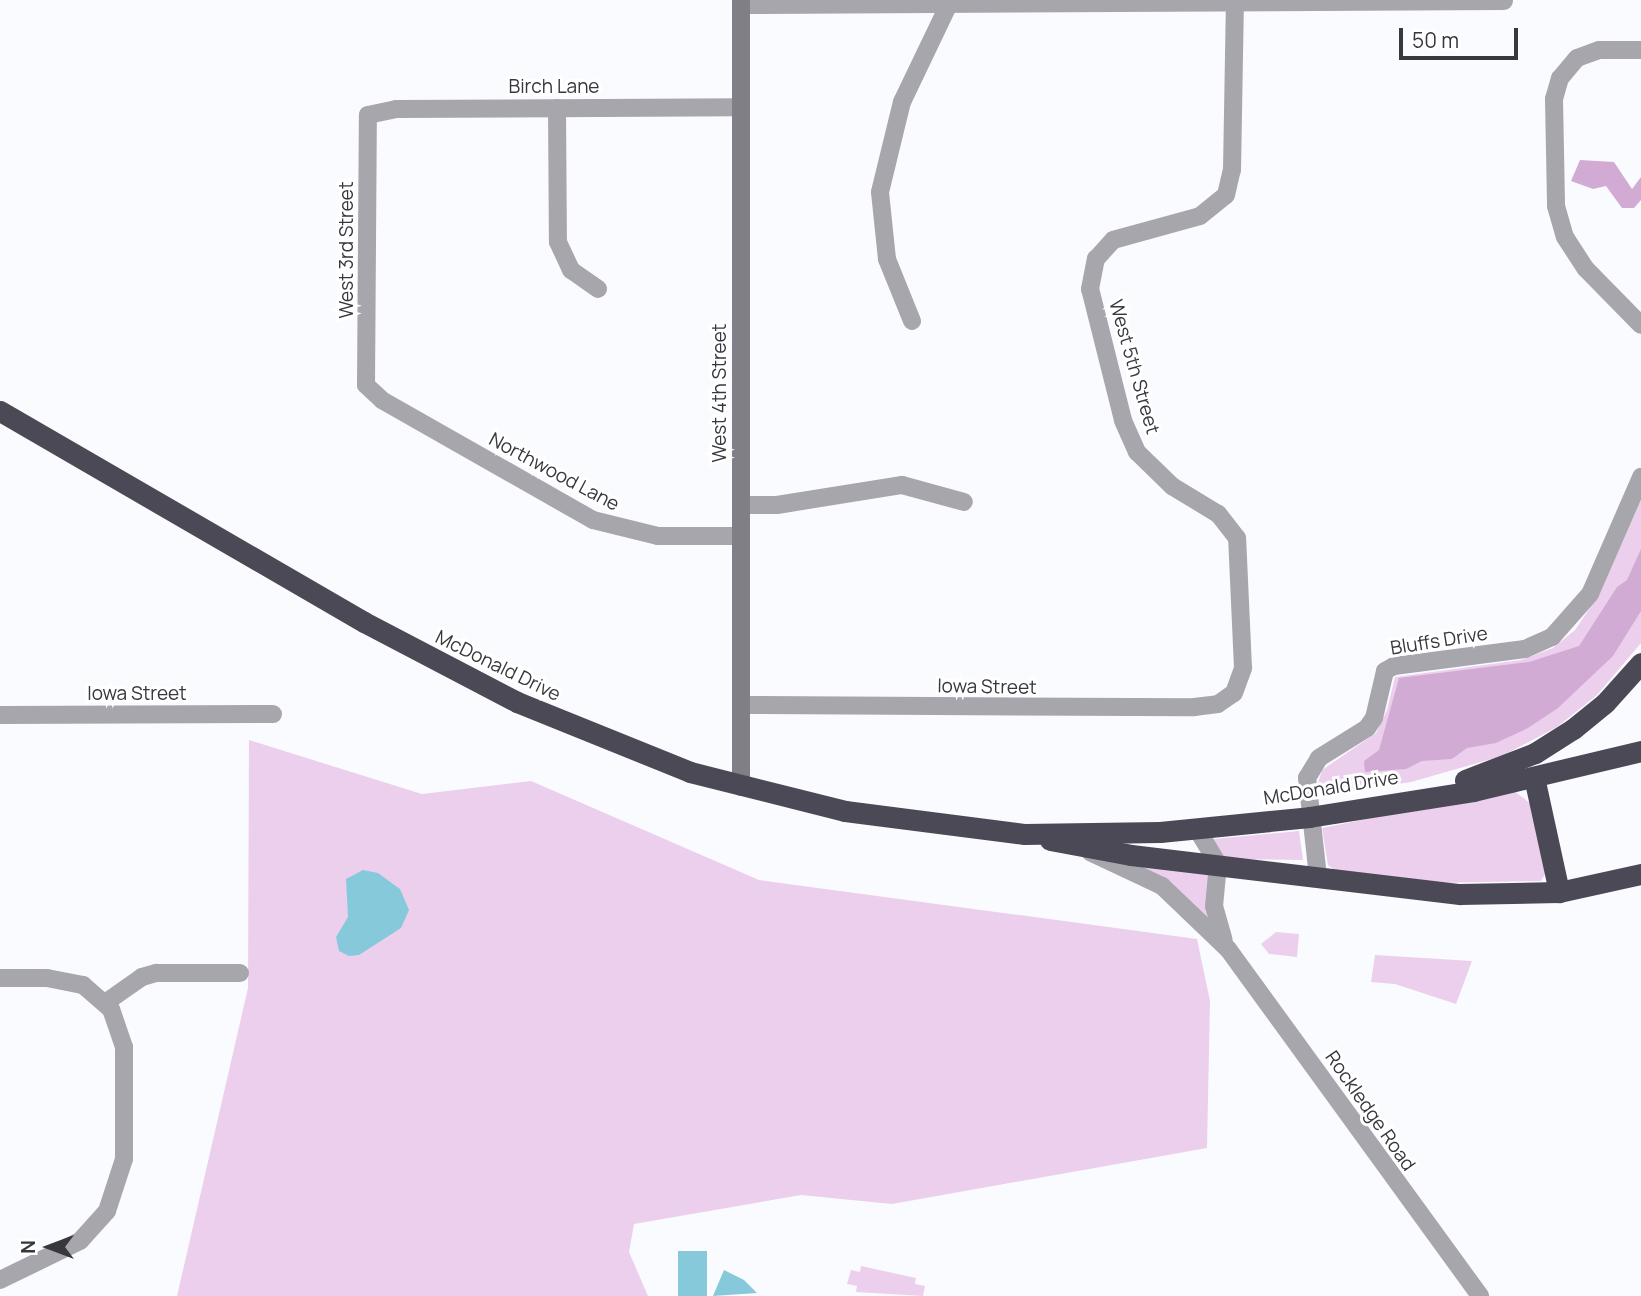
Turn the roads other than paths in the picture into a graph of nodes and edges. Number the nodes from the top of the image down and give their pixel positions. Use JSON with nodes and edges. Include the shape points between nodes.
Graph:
{"nodes":[{"id":1,"x":1025,"y":1,"type":"edge"},
{"id":2,"x":1235,"y":1,"type":"edge"},
{"id":3,"x":1504,"y":1,"type":"edge"},
{"id":4,"x":741,"y":2,"type":"edge"},
{"id":5,"x":948,"y":4,"type":"junction"},
{"id":6,"x":1641,"y":50,"type":"edge"},
{"id":7,"x":741,"y":107,"type":"junction"},
{"id":8,"x":557,"y":108,"type":"junction"},
{"id":9,"x":368,"y":114,"type":"joint"},
{"id":10,"x":598,"y":289,"type":"dead end"},
{"id":11,"x":912,"y":321,"type":"dead end"},
{"id":12,"x":1641,"y":325,"type":"edge"},
{"id":13,"x":366,"y":385,"type":"joint"},
{"id":14,"x":0,"y":411,"type":"edge"},
{"id":15,"x":1641,"y":477,"type":"edge"},
{"id":16,"x":964,"y":502,"type":"dead end"},
{"id":17,"x":741,"y":505,"type":"junction"},
{"id":18,"x":741,"y":536,"type":"junction"},
{"id":19,"x":1641,"y":663,"type":"edge"},
{"id":20,"x":1230,"y":697,"type":"joint"},
{"id":21,"x":741,"y":705,"type":"junction"},
{"id":22,"x":274,"y":714,"type":"dead end"},
{"id":23,"x":0,"y":715,"type":"edge"},
{"id":24,"x":1641,"y":751,"type":"edge"},
{"id":25,"x":1534,"y":777,"type":"junction"},
{"id":26,"x":741,"y":786,"type":"junction"},
{"id":27,"x":1416,"y":798,"type":"junction"},
{"id":28,"x":1309,"y":817,"type":"junction"},
{"id":29,"x":1197,"y":829,"type":"junction"},
{"id":30,"x":1024,"y":834,"type":"junction"},
{"id":31,"x":1084,"y":848,"type":"junction"},
{"id":32,"x":1218,"y":864,"type":"junction"},
{"id":33,"x":1641,"y":874,"type":"edge"},
{"id":34,"x":1318,"y":877,"type":"junction"},
{"id":35,"x":1559,"y":892,"type":"junction"},
{"id":36,"x":1228,"y":949,"type":"junction"},
{"id":37,"x":240,"y":973,"type":"dead end"},
{"id":38,"x":0,"y":978,"type":"edge"},
{"id":39,"x":105,"y":1003,"type":"junction"},
{"id":40,"x":0,"y":1280,"type":"edge"},
{"id":41,"x":1480,"y":1296,"type":"edge"}],
"edges":[{"from":1,"to":2,"type":"street"},
{"from":1,"to":5,"type":"street"},
{"from":2,"to":3,"type":"street"},
{"from":2,"to":20,"type":"street","name":"West 5th Street","via":[[1232,170],[1226,195],[1200,216],[1113,240],[1096,259],[1090,289],[1123,420],[1137,452],[1171,486],[1218,514],[1237,538],[1243,668]]},
{"from":4,"to":5,"type":"street"},
{"from":4,"to":7,"type":"street","name":"West 4th Street"},
{"from":5,"to":11,"type":"street","via":[[902,102],[880,192],[887,258]]},
{"from":6,"to":12,"type":"street","via":[[1599,50],[1577,58],[1560,78],[1554,99],[1556,206],[1561,229],[1586,269]]},
{"from":7,"to":8,"type":"street","name":"Birch Lane"},
{"from":7,"to":17,"type":"street","name":"West 4th Street"},
{"from":8,"to":9,"type":"street","name":"Birch Lane","via":[[396,108]]},
{"from":8,"to":10,"type":"street","via":[[558,242],[571,270]]},
{"from":9,"to":13,"type":"street","name":"West 3rd Street"},
{"from":13,"to":18,"type":"street","name":"Northwood Lane","via":[[382,400],[593,520],[658,536]]},
{"from":14,"to":26,"type":"highway","name":"McDonald Drive","via":[[353,615],[517,702],[645,757]]},
{"from":15,"to":28,"type":"street","name":"Bluffs Drive","via":[[1590,594],[1566,626],[1525,649],[1394,666],[1385,671],[1367,728],[1311,768],[1306,788]]},
{"from":16,"to":17,"type":"street","via":[[902,485],[777,505]]},
{"from":17,"to":18,"type":"street","name":"West 4th Street"},
{"from":18,"to":21,"type":"street","name":"West 4th Street"},
{"from":19,"to":27,"type":"highway","via":[[1605,703],[1535,753]]},
{"from":20,"to":21,"type":"street","name":"Iowa Street","via":[[1209,706],[1114,709]]},
{"from":21,"to":26,"type":"street","name":"West 4th Street"},
{"from":22,"to":23,"type":"street","name":"Iowa Street"},
{"from":24,"to":25,"type":"highway","name":"McDonald Drive"},
{"from":25,"to":27,"type":"highway","name":"McDonald Drive"},
{"from":25,"to":35,"type":"highway"},
{"from":26,"to":30,"type":"highway","name":"McDonald Drive","via":[[882,818]]},
{"from":27,"to":28,"type":"highway","name":"McDonald Drive"},
{"from":28,"to":29,"type":"highway","name":"McDonald Drive"},
{"from":28,"to":34,"type":"street","name":"Bluffs Drive"},
{"from":29,"to":30,"type":"highway","name":"McDonald Drive"},
{"from":29,"to":32,"type":"street"},
{"from":30,"to":31,"type":"highway","name":"McDonald Drive"},
{"from":31,"to":32,"type":"highway","name":"McDonald Drive"},
{"from":31,"to":36,"type":"street","via":[[1162,887]]},
{"from":32,"to":34,"type":"highway","name":"McDonald Drive"},
{"from":32,"to":36,"type":"street","via":[[1214,906]]},
{"from":33,"to":35,"type":"highway","name":"McDonald Drive"},
{"from":34,"to":35,"type":"highway","name":"McDonald Drive","via":[[1447,894]]},
{"from":36,"to":41,"type":"street","name":"Rockledge Road"},
{"from":37,"to":39,"type":"street","via":[[156,973],[142,977]]},
{"from":38,"to":39,"type":"street","via":[[67,980],[83,985]]},
{"from":39,"to":40,"type":"street","via":[[122,1031],[124,1047],[124,1159],[116,1195],[95,1227],[79,1241]]}]}
